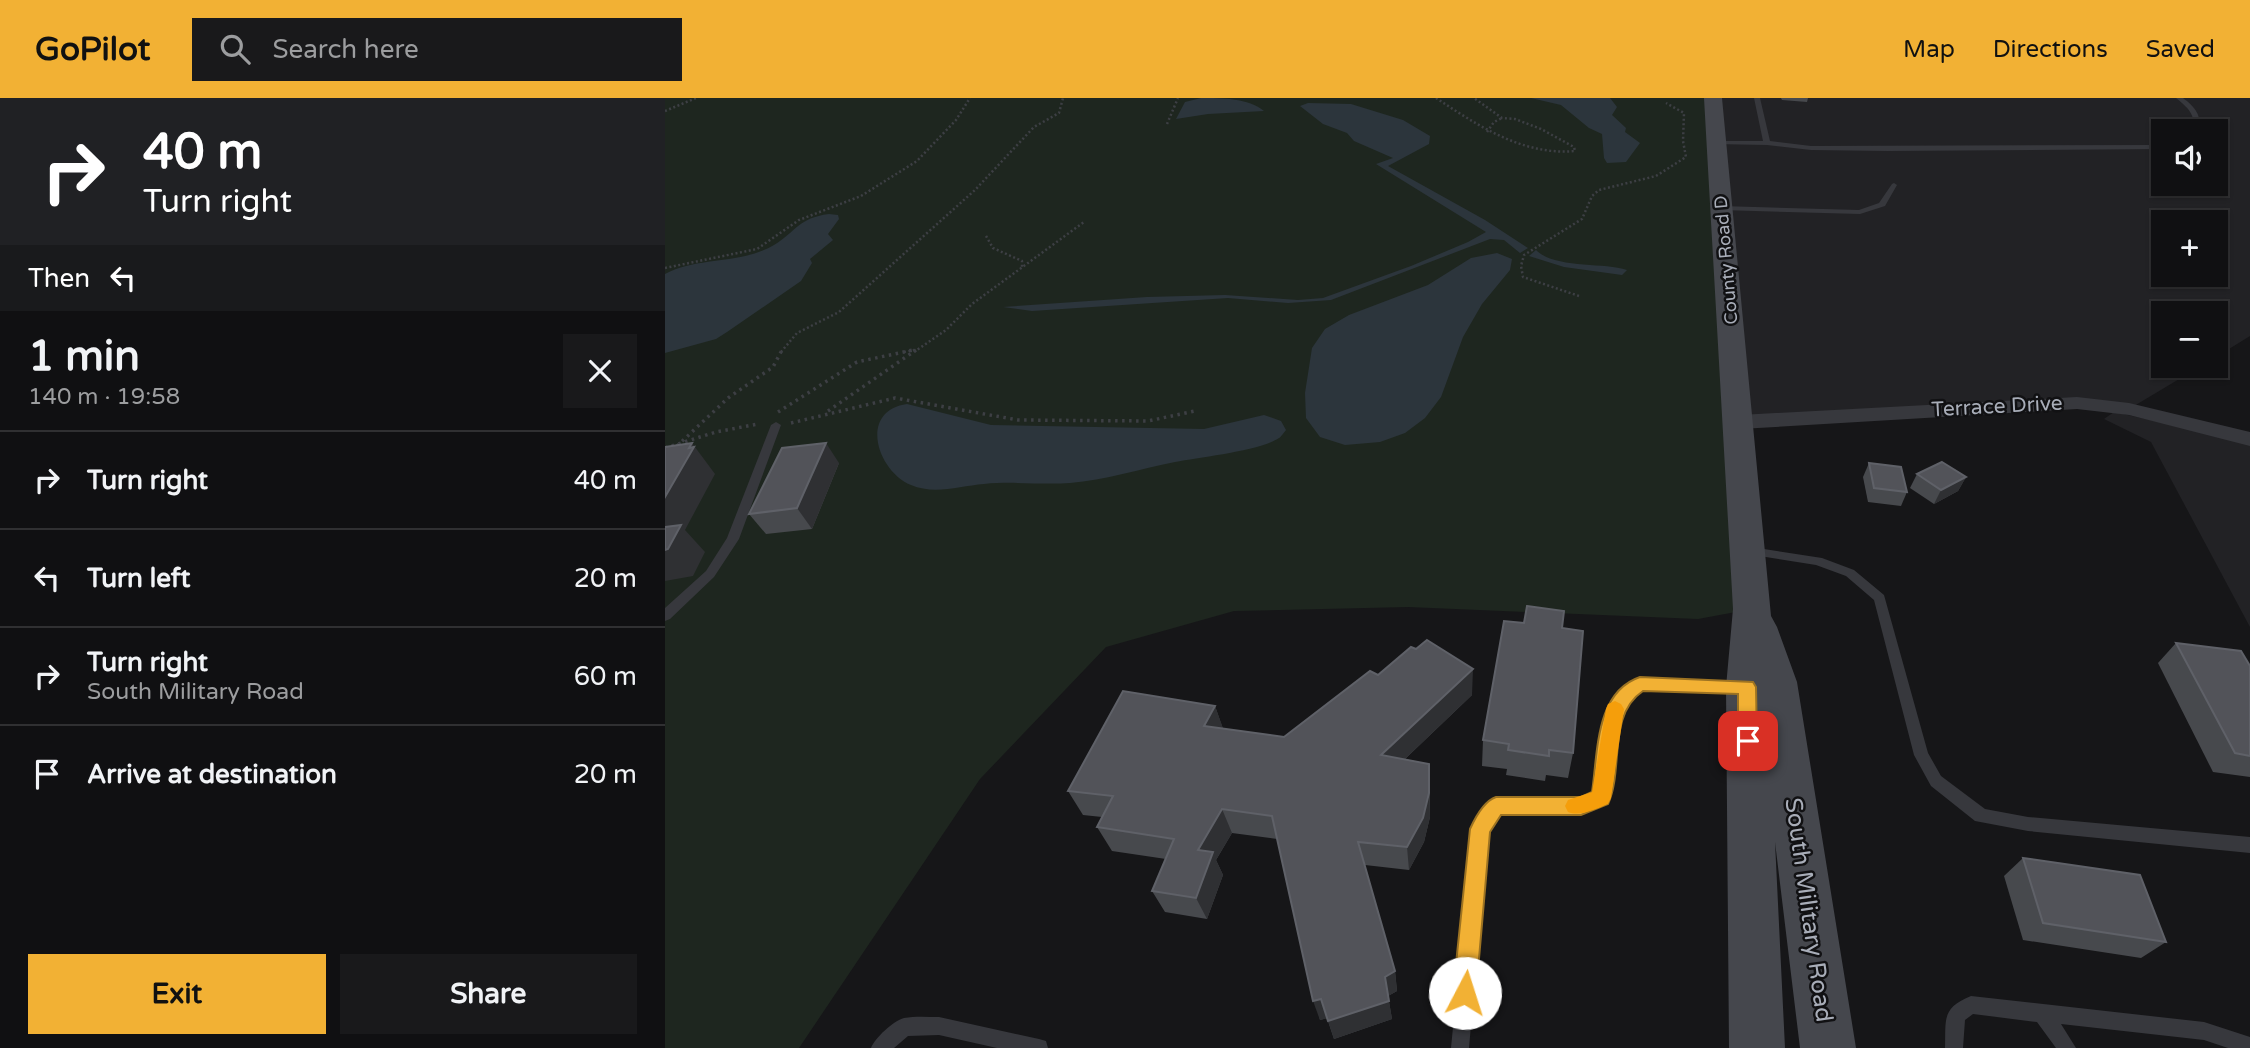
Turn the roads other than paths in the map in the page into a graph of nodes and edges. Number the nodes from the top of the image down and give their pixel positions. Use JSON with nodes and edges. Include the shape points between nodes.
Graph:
{"nodes":[{"id":1,"x":1713,"y":98,"type":"edge"},
{"id":2,"x":1757,"y":98,"type":"edge"},
{"id":3,"x":2179,"y":98,"type":"edge"},
{"id":4,"x":2198,"y":119,"type":"edge"},
{"id":5,"x":1767,"y":143,"type":"junction"},
{"id":6,"x":1715,"y":144,"type":"junction"},
{"id":7,"x":2151,"y":147,"type":"edge"},
{"id":8,"x":1894,"y":185,"type":"dead end"},
{"id":9,"x":1721,"y":208,"type":"junction"},
{"id":10,"x":773,"y":421,"type":"road end"},
{"id":11,"x":1740,"y":422,"type":"junction"},
{"id":12,"x":2250,"y":439,"type":"edge"},
{"id":13,"x":1748,"y":550,"type":"junction"},
{"id":14,"x":1752,"y":609,"type":"junction"},
{"id":15,"x":665,"y":616,"type":"edge"},
{"id":16,"x":1747,"y":687,"type":"junction"},
{"id":17,"x":2250,"y":845,"type":"edge"},
{"id":18,"x":2042,"y":1013,"type":"junction"},
{"id":19,"x":2250,"y":1046,"type":"edge"},
{"id":20,"x":880,"y":1048,"type":"edge"},
{"id":21,"x":1039,"y":1048,"type":"edge"},
{"id":22,"x":1460,"y":1048,"type":"edge"},
{"id":23,"x":1757,"y":1048,"type":"edge"},
{"id":24,"x":1828,"y":1048,"type":"edge"},
{"id":25,"x":1954,"y":1048,"type":"edge"},
{"id":26,"x":2067,"y":1048,"type":"edge"}],
"edges":[{"from":1,"to":6,"type":"main road","name":"County Road D"},
{"from":2,"to":5,"type":"lane"},
{"from":3,"to":4,"type":"lane"},
{"from":5,"to":6,"type":"lane"},
{"from":5,"to":7,"type":"lane","via":[[1887,149]]},
{"from":6,"to":9,"type":"main road","name":"County Road D"},
{"from":8,"to":9,"type":"lane","via":[[1882,204],[1860,212]]},
{"from":9,"to":11,"type":"main road","name":"County Road D"},
{"from":10,"to":15,"type":"lane","via":[[733,539],[710,574]]},
{"from":11,"to":12,"type":"street","name":"Terrace Drive","via":[[2077,402],[2129,409]]},
{"from":11,"to":13,"type":"main road","name":"South Military Road"},
{"from":13,"to":14,"type":"main road","name":"South Military Road"},
{"from":13,"to":17,"type":"lane","via":[[1818,561],[1850,573],[1880,598],[1921,755],[1935,781],[1981,816]]},
{"from":14,"to":16,"type":"main road","name":"South Military Road"},
{"from":14,"to":24,"type":"main road","name":"South Military Road","via":[[1776,682]]},
{"from":16,"to":22,"type":"lane","via":[[1640,684],[1615,707],[1601,798],[1581,806],[1496,806],[1480,829]]},
{"from":16,"to":23,"type":"main road","name":"South Military Road"},
{"from":18,"to":19,"type":"lane","via":[[2204,1031]]},
{"from":18,"to":25,"type":"lane","via":[[1971,1005],[1956,1015]]},
{"from":18,"to":26,"type":"lane"},
{"from":20,"to":21,"type":"lane","via":[[905,1027],[939,1026]]}]}
